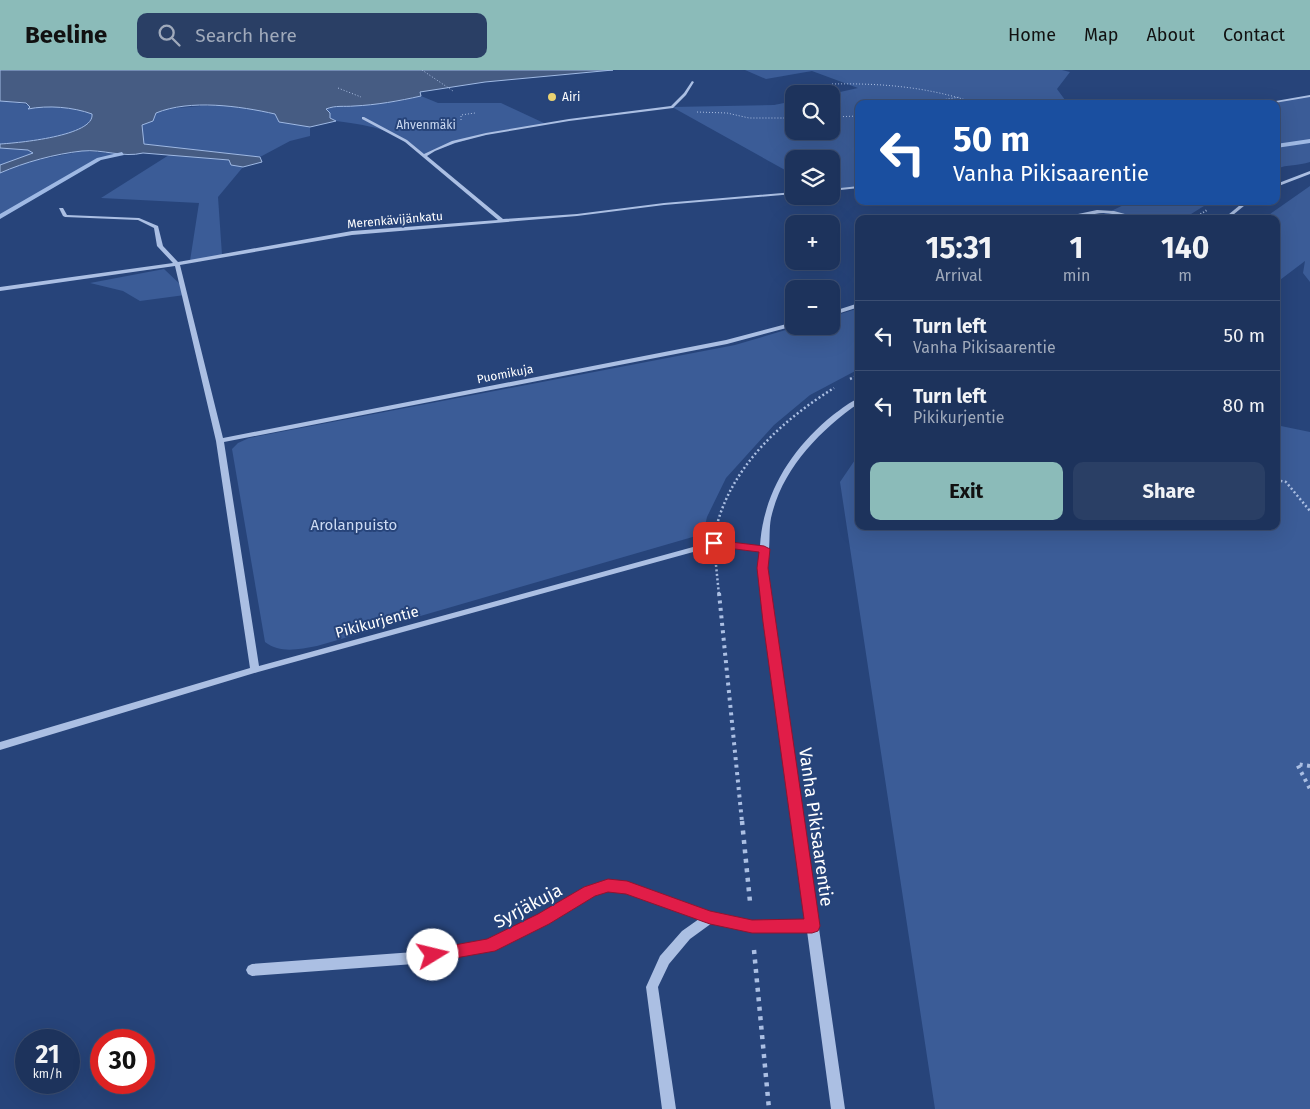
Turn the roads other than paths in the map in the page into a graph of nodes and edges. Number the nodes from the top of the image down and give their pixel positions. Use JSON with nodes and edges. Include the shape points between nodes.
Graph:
{"nodes":[{"id":1,"x":692,"y":82,"type":"dead end"},
{"id":2,"x":1310,"y":96,"type":"edge"},
{"id":3,"x":1280,"y":101,"type":"edge"},
{"id":4,"x":672,"y":107,"type":"junction"},
{"id":5,"x":679,"y":111,"type":"road end"},
{"id":6,"x":363,"y":118,"type":"dead end"},
{"id":7,"x":424,"y":156,"type":"junction"},
{"id":8,"x":1310,"y":172,"type":"edge"},
{"id":9,"x":1280,"y":184,"type":"edge"},
{"id":10,"x":855,"y":187,"type":"edge"},
{"id":11,"x":840,"y":189,"type":"edge"},
{"id":12,"x":785,"y":194,"type":"edge"},
{"id":13,"x":1243,"y":205,"type":"edge"},
{"id":14,"x":61,"y":209,"type":"dead end"},
{"id":15,"x":1079,"y":215,"type":"edge"},
{"id":16,"x":1118,"y":215,"type":"edge"},
{"id":17,"x":1230,"y":215,"type":"edge"},
{"id":18,"x":502,"y":221,"type":"junction"},
{"id":19,"x":177,"y":264,"type":"junction"},
{"id":20,"x":0,"y":289,"type":"edge"},
{"id":21,"x":855,"y":306,"type":"edge"},
{"id":22,"x":840,"y":311,"type":"edge"},
{"id":23,"x":785,"y":326,"type":"edge"},
{"id":24,"x":855,"y":403,"type":"edge"},
{"id":25,"x":220,"y":441,"type":"junction"},
{"id":26,"x":764,"y":549,"type":"junction"},
{"id":27,"x":255,"y":670,"type":"junction"},
{"id":28,"x":0,"y":746,"type":"edge"},
{"id":29,"x":710,"y":918,"type":"junction"},
{"id":30,"x":812,"y":926,"type":"junction"},
{"id":31,"x":252,"y":970,"type":"dead end"},
{"id":32,"x":669,"y":1109,"type":"edge"},
{"id":33,"x":838,"y":1109,"type":"edge"}],
"edges":[{"from":1,"to":4,"type":"street"},
{"from":2,"to":3,"type":"street"},
{"from":4,"to":5,"type":"street"},
{"from":4,"to":7,"type":"street","via":[[487,134],[446,145]]},
{"from":6,"to":7,"type":"street","via":[[406,141]]},
{"from":7,"to":18,"type":"street"},
{"from":8,"to":9,"type":"street"},
{"from":10,"to":11,"type":"street"},
{"from":12,"to":18,"type":"street","name":"Merenkävijänkatu"},
{"from":13,"to":17,"type":"street"},
{"from":14,"to":19,"type":"street","via":[[65,216],[139,219],[156,227],[160,246]]},
{"from":15,"to":16,"type":"street","via":[[1100,212]]},
{"from":18,"to":19,"type":"street","name":"Merenkävijänkatu","via":[[352,233]]},
{"from":19,"to":20,"type":"street","name":"Merenkävijänkatu"},
{"from":19,"to":25,"type":"street"},
{"from":21,"to":22,"type":"street"},
{"from":23,"to":25,"type":"street","name":"Puomikuja","via":[[727,342]]},
{"from":24,"to":26,"type":"street","name":"Vanha Pikisaarentie","via":[[831,418],[786,472],[768,516]]},
{"from":25,"to":27,"type":"street"},
{"from":26,"to":27,"type":"street","name":"Pikikurjentie","via":[[714,543]]},
{"from":26,"to":30,"type":"street","name":"Vanha Pikisaarentie","via":[[762,568]]},
{"from":27,"to":28,"type":"street","name":"Pikikurjentie"},
{"from":29,"to":30,"type":"street","name":"Syrjäkuja","via":[[752,926]]},
{"from":29,"to":31,"type":"street","name":"Syrjäkuja","via":[[627,887],[608,886],[589,892],[490,946],[414,958]]},
{"from":29,"to":32,"type":"street","via":[[686,935],[664,960],[652,987]]},
{"from":30,"to":33,"type":"street","name":"Vanha Pikisaarentie"}]}
